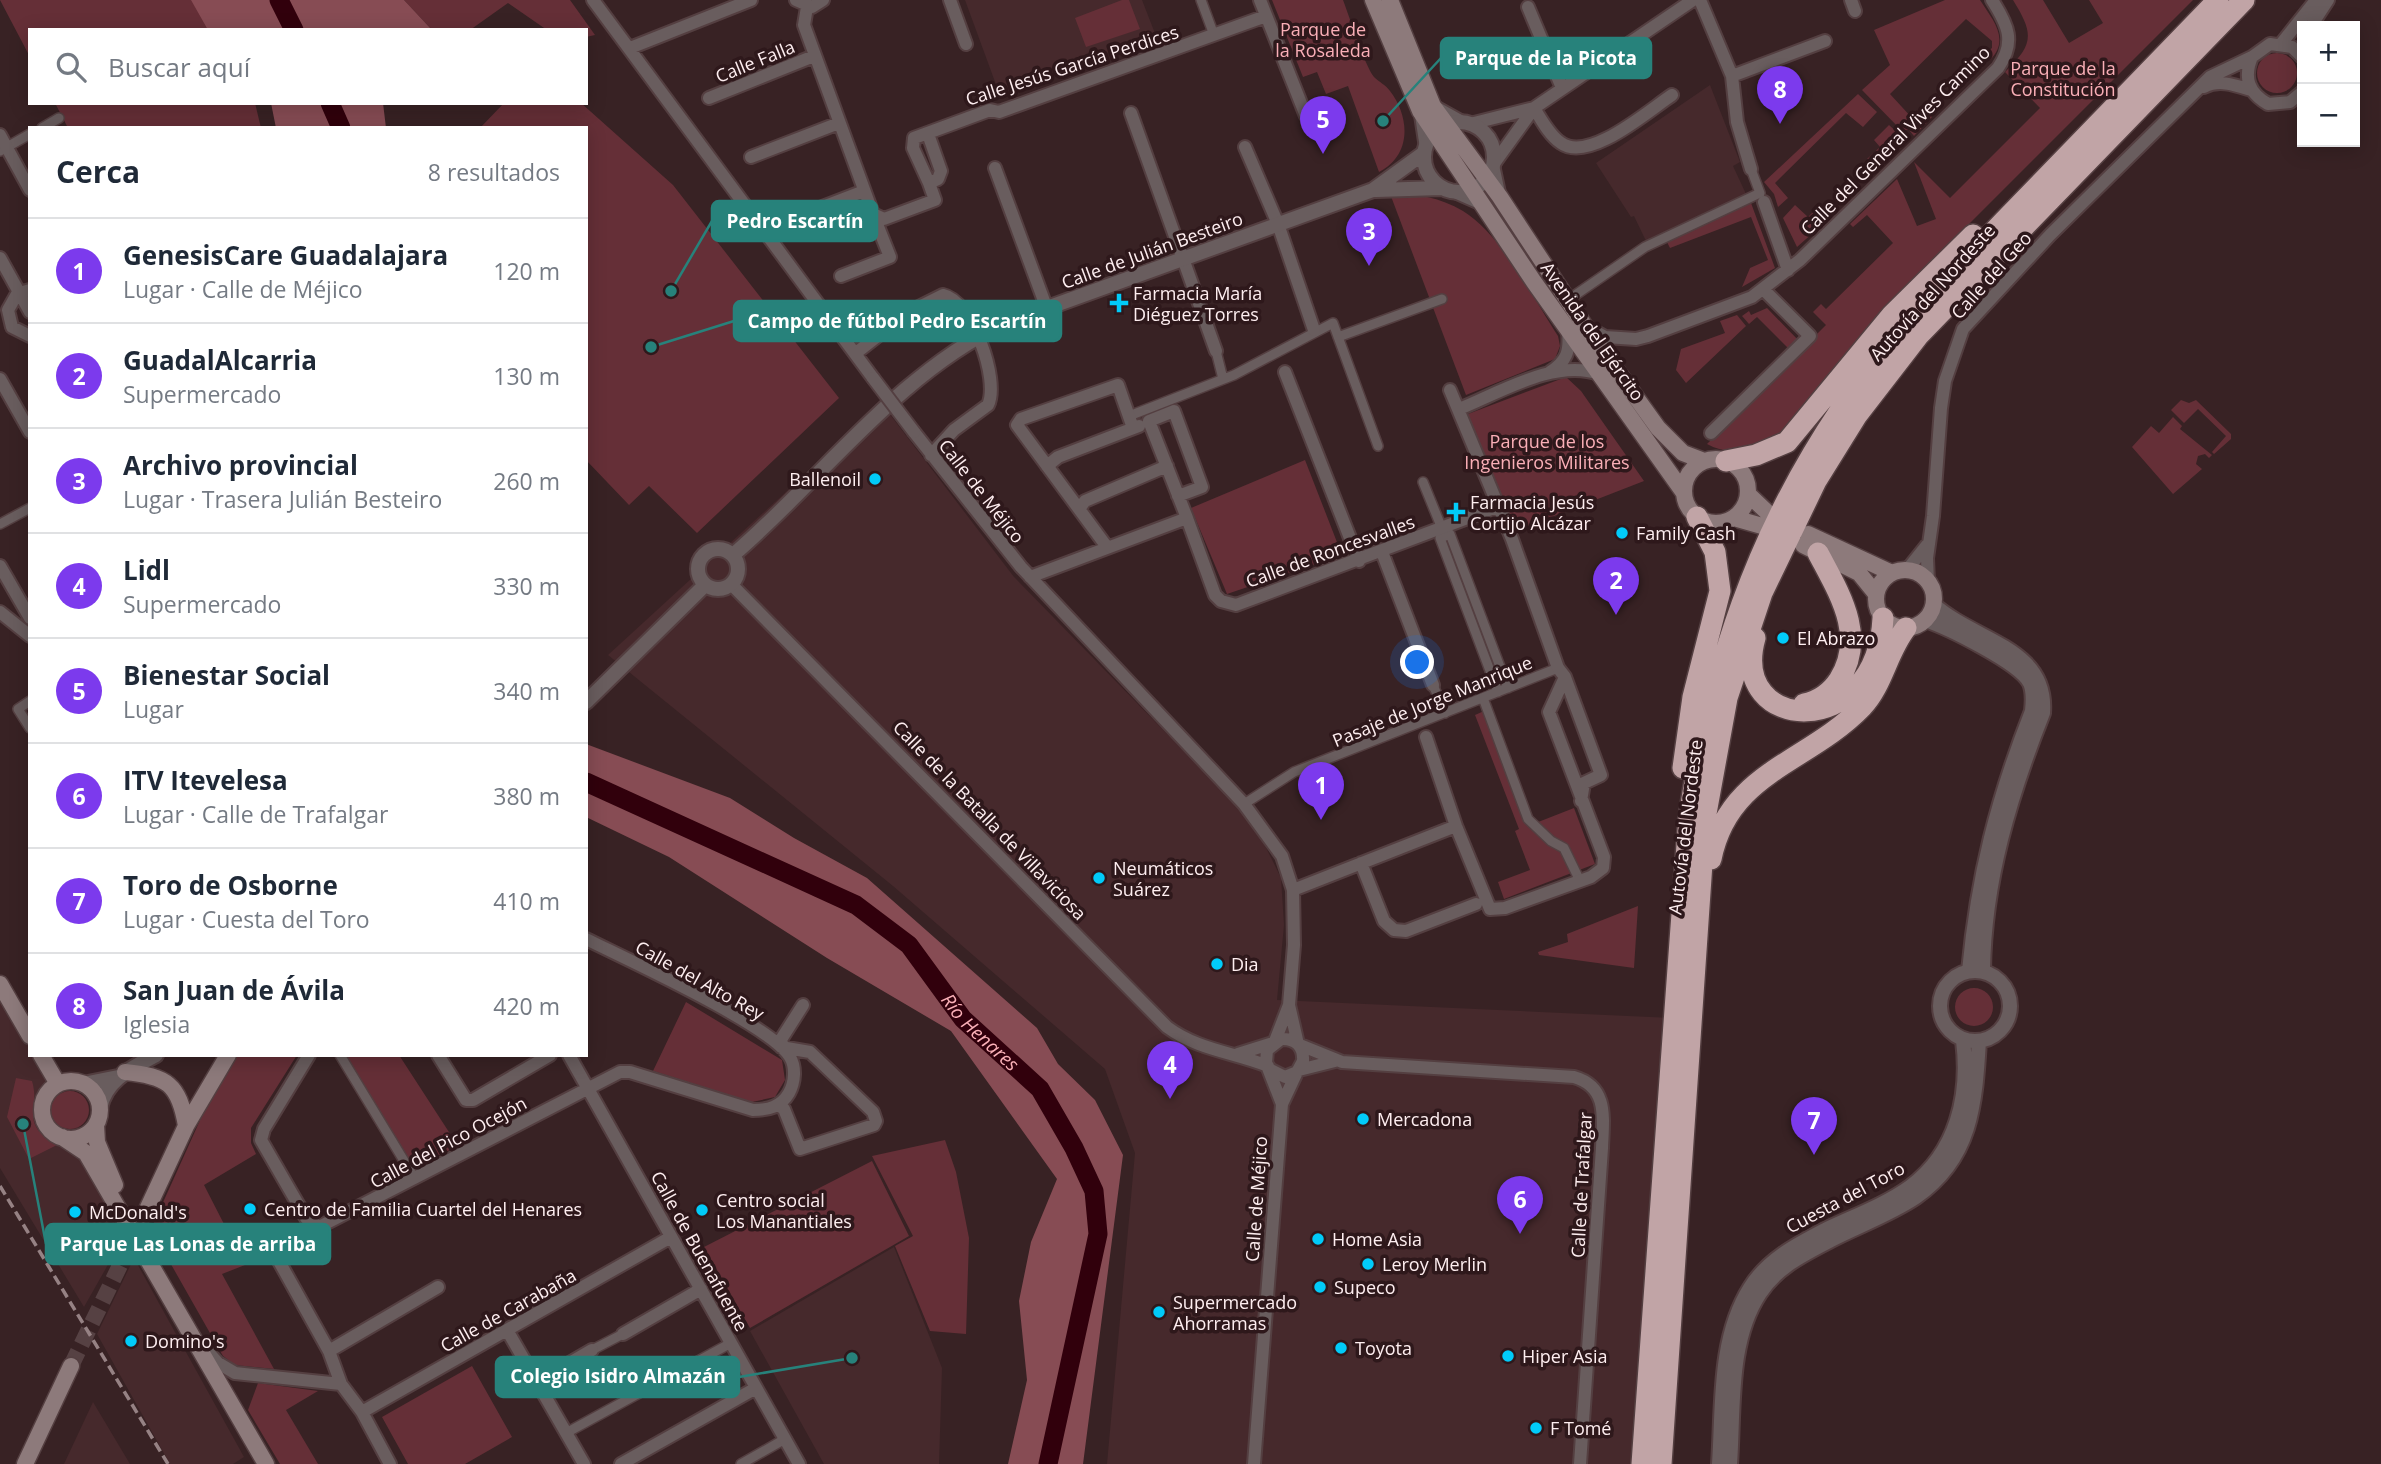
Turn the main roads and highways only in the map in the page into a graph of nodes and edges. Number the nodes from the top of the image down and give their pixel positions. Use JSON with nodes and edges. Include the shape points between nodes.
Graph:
{"nodes":[{"id":1,"x":1373,"y":0,"type":"edge"},
{"id":2,"x":1390,"y":0,"type":"edge"},
{"id":3,"x":2218,"y":0,"type":"edge"},
{"id":4,"x":2244,"y":0,"type":"edge"},
{"id":5,"x":1426,"y":108,"type":"junction"},
{"id":6,"x":1454,"y":126,"type":"junction"},
{"id":7,"x":2092,"y":129,"type":"junction"},
{"id":8,"x":1576,"y":326,"type":"junction"},
{"id":9,"x":1918,"y":336,"type":"junction"},
{"id":10,"x":1704,"y":461,"type":"junction"},
{"id":11,"x":1726,"y":461,"type":"junction"},
{"id":12,"x":1684,"y":493,"type":"junction"},
{"id":13,"x":1748,"y":494,"type":"junction"},
{"id":14,"x":1697,"y":517,"type":"junction"},
{"id":15,"x":1734,"y":518,"type":"junction"},
{"id":16,"x":1810,"y":544,"type":"junction"},
{"id":17,"x":1899,"y":571,"type":"junction"},
{"id":18,"x":1876,"y":594,"type":"junction"},
{"id":19,"x":1883,"y":618,"type":"junction"},
{"id":20,"x":1915,"y":624,"type":"junction"},
{"id":21,"x":1773,"y":700,"type":"junction"},
{"id":22,"x":0,"y":984,"type":"edge"},
{"id":23,"x":1672,"y":1018,"type":"junction"},
{"id":24,"x":28,"y":1033,"type":"edge"},
{"id":25,"x":42,"y":1057,"type":"edge"},
{"id":26,"x":216,"y":1057,"type":"edge"},
{"id":27,"x":227,"y":1057,"type":"edge"},
{"id":28,"x":121,"y":1075,"type":"road end"},
{"id":29,"x":58,"y":1084,"type":"junction"},
{"id":30,"x":96,"y":1125,"type":"junction"},
{"id":31,"x":187,"y":1126,"type":"junction"},
{"id":32,"x":62,"y":1137,"type":"junction"},
{"id":33,"x":145,"y":1213,"type":"tunnel mouth"},
{"id":34,"x":1667,"y":1216,"type":"junction"},
{"id":35,"x":145,"y":1251,"type":"junction"},
{"id":36,"x":71,"y":1366,"type":"tunnel mouth"},
{"id":37,"x":25,"y":1464,"type":"edge"},
{"id":38,"x":266,"y":1464,"type":"edge"},
{"id":39,"x":1634,"y":1464,"type":"edge"},
{"id":40,"x":1642,"y":1464,"type":"edge"},
{"id":41,"x":1661,"y":1464,"type":"edge"}],
"edges":[{"from":1,"to":5,"type":"main road","name":"Avenida del Ejército"},
{"from":2,"to":5,"type":"main road","name":"Avenida del Ejército"},
{"from":3,"to":7,"type":"highway","name":"Autovía del Nordeste"},
{"from":4,"to":9,"type":"highway","name":"Autovía del Nordeste"},
{"from":5,"to":6,"type":"main road","name":"Avenida del Ejército"},
{"from":6,"to":8,"type":"main road","name":"Avenida del Ejército","via":[[1490,173],[1500,197],[1568,300]]},
{"from":6,"to":8,"type":"main road","name":"Avenida del Ejército","via":[[1465,191],[1482,205]]},
{"from":7,"to":11,"type":"highway","via":[[2042,169],[1915,289],[1787,442]]},
{"from":7,"to":23,"type":"highway","name":"Autovía del Nordeste","via":[[1949,278],[1861,381],[1802,473],[1761,554],[1730,633],[1704,727],[1689,817]]},
{"from":8,"to":10,"type":"main road","name":"Avenida del Ejército","via":[[1676,449]]},
{"from":8,"to":12,"type":"main road","name":"Avenida del Ejército","via":[[1599,374]]},
{"from":9,"to":21,"type":"highway","via":[[1822,486],[1772,591],[1752,662],[1756,680]]},
{"from":9,"to":34,"type":"highway","name":"Autovía del Nordeste","via":[[1857,415],[1800,512],[1762,593],[1727,698],[1705,819]]},
{"from":10,"to":11,"type":"main road"},
{"from":10,"to":12,"type":"main road","via":[[1690,473]]},
{"from":11,"to":13,"type":"main road","via":[[1740,470]]},
{"from":12,"to":14,"type":"main road"},
{"from":13,"to":15,"type":"main road"},
{"from":13,"to":15,"type":"main road","via":[[1766,520]]},
{"from":14,"to":15,"type":"main road","via":[[1712,523]]},
{"from":14,"to":23,"type":"highway","via":[[1715,552],[1720,591],[1693,697],[1683,772],[1672,922]]},
{"from":16,"to":17,"type":"main road"},
{"from":16,"to":18,"type":"main road","via":[[1859,573]]},
{"from":16,"to":21,"type":"highway","via":[[1848,615],[1851,645],[1836,684],[1816,700],[1800,704]]},
{"from":17,"to":18,"type":"main road","via":[[1884,578]]},
{"from":17,"to":20,"type":"main road","via":[[1928,582],[1933,604]]},
{"from":18,"to":19,"type":"main road"},
{"from":19,"to":20,"type":"main road","via":[[1889,624]]},
{"from":19,"to":21,"type":"highway","via":[[1874,658],[1841,701],[1804,713]]},
{"from":20,"to":34,"type":"highway","via":[[1896,640],[1864,704],[1844,723],[1752,785],[1718,834],[1708,885],[1687,1158]]},
{"from":22,"to":24,"type":"main road"},
{"from":23,"to":34,"type":"highway","name":"Autovía del Nordeste"},
{"from":25,"to":29,"type":"main road"},
{"from":26,"to":31,"type":"main road"},
{"from":27,"to":31,"type":"main road"},
{"from":28,"to":31,"type":"main road","via":[[155,1076],[169,1083],[179,1096]]},
{"from":29,"to":30,"type":"main road","via":[[68,1081],[94,1091],[100,1108]]},
{"from":29,"to":32,"type":"main road","via":[[43,1101],[42,1112],[45,1123]]},
{"from":30,"to":32,"type":"main road","via":[[81,1137]]},
{"from":30,"to":35,"type":"main road","via":[[102,1153]]},
{"from":31,"to":33,"type":"main road"},
{"from":32,"to":35,"type":"main road","via":[[86,1153]]},
{"from":34,"to":39,"type":"highway","via":[[1645,1297]]},
{"from":34,"to":40,"type":"highway","name":"Autovía del Nordeste"},
{"from":34,"to":41,"type":"highway","name":"Autovía del Nordeste"},
{"from":35,"to":38,"type":"main road"},
{"from":36,"to":37,"type":"main road"}]}
